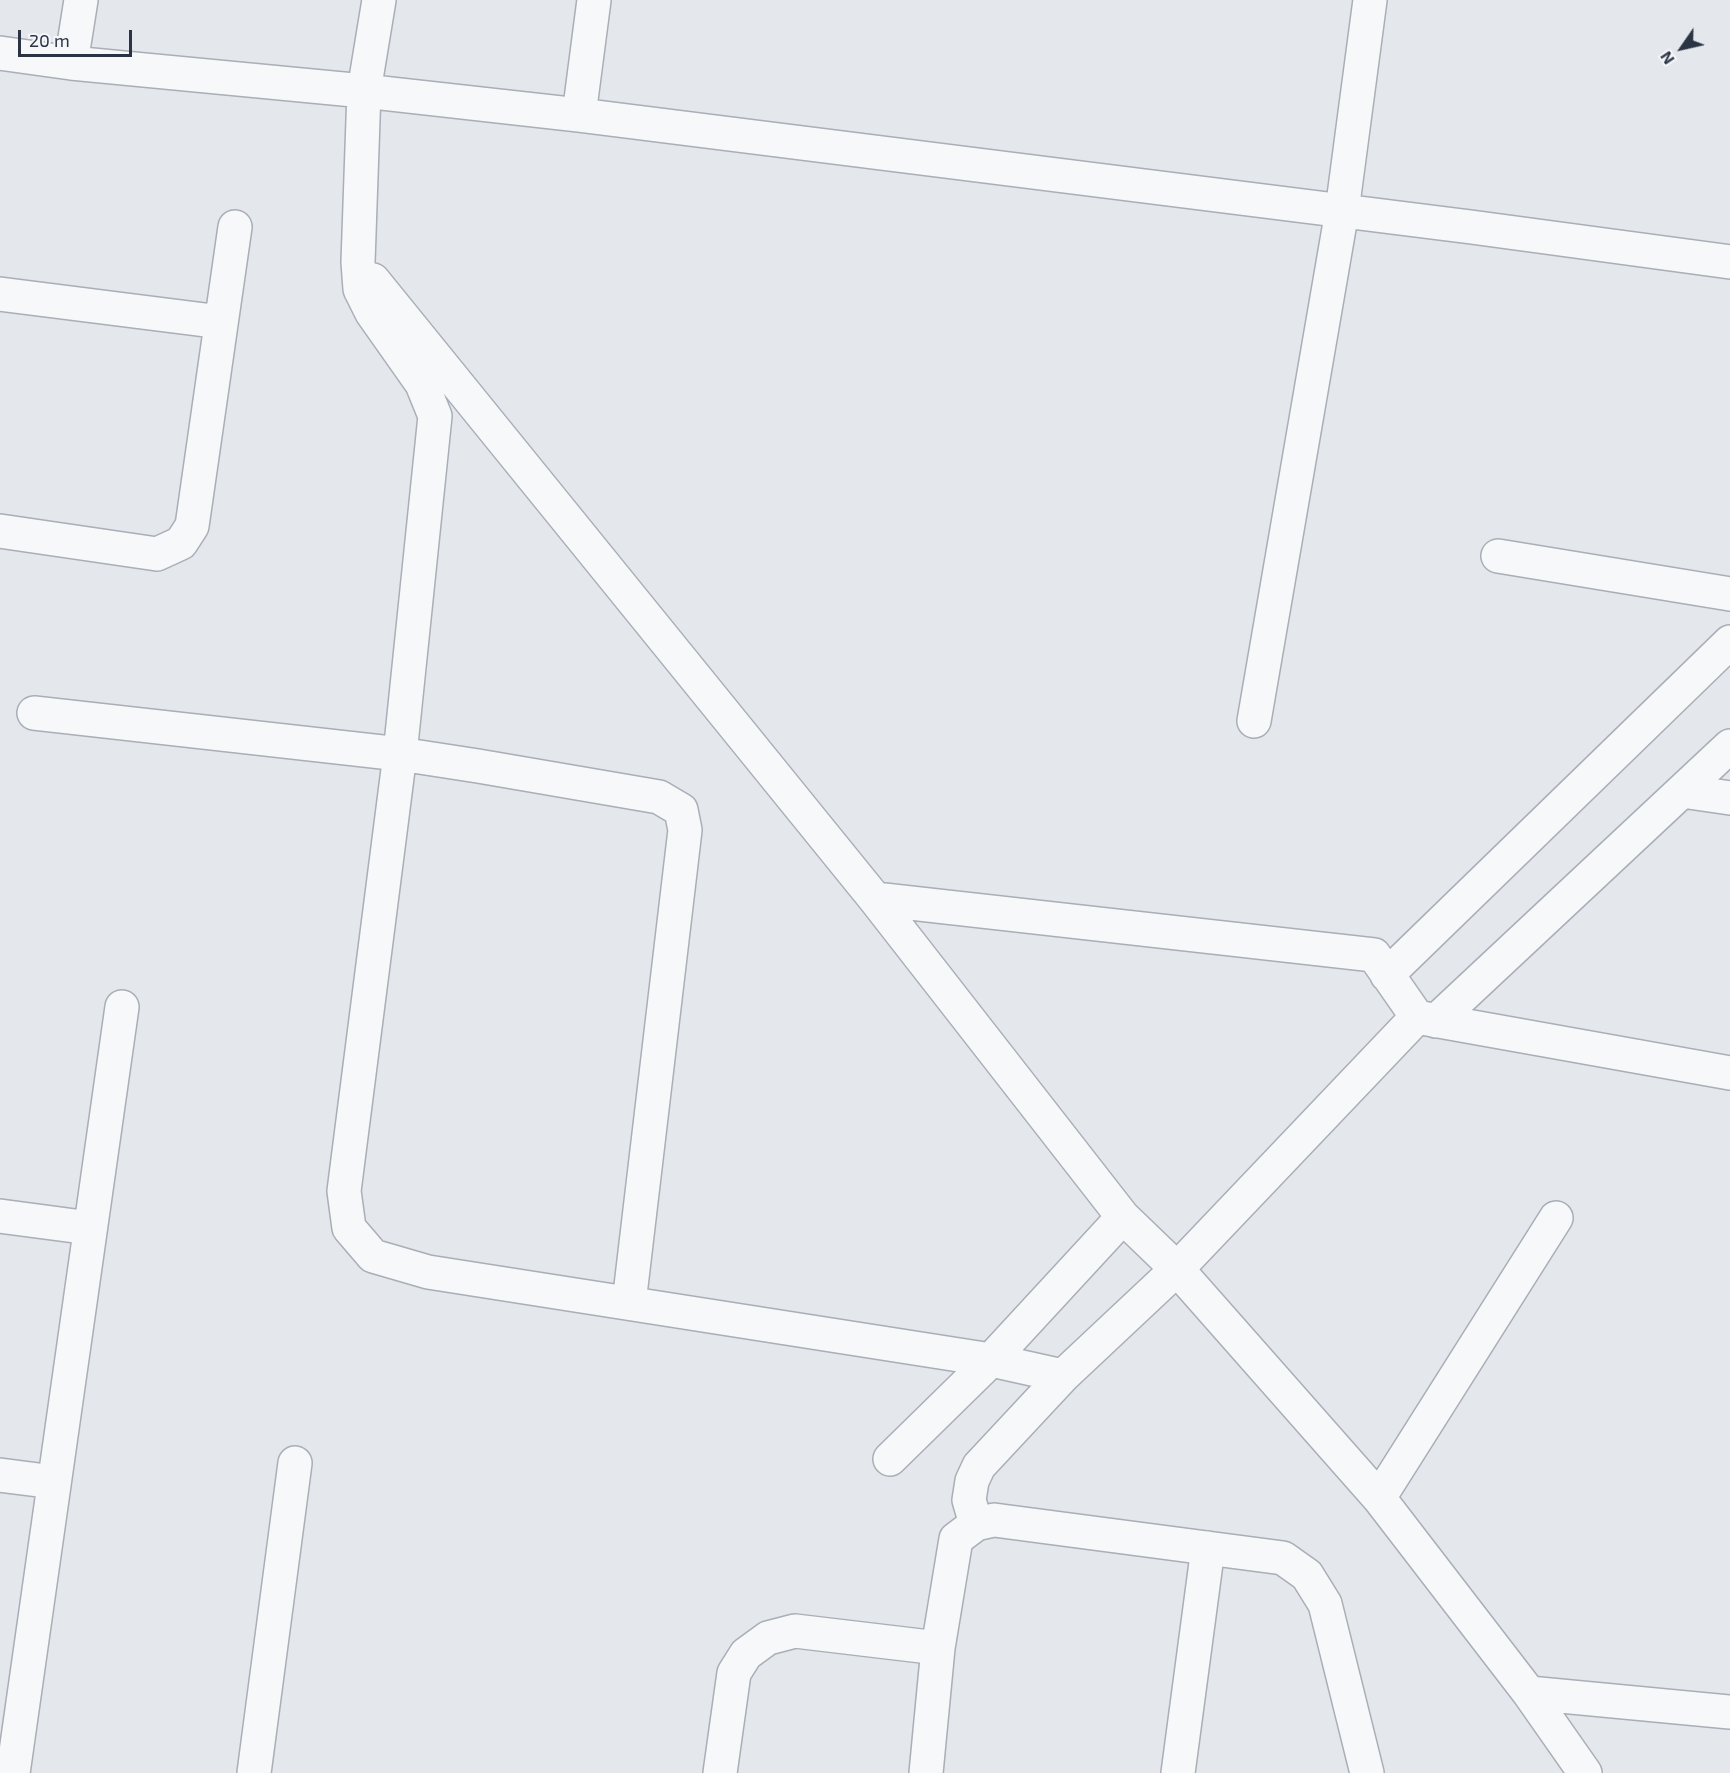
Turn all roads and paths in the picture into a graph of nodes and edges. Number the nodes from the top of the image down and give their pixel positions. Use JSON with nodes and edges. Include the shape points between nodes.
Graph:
{"nodes":[{"id":1,"x":81,"y":0,"type":"edge"},
{"id":2,"x":379,"y":0,"type":"edge"},
{"id":3,"x":594,"y":0,"type":"edge"},
{"id":4,"x":1370,"y":0,"type":"edge"},
{"id":5,"x":0,"y":53,"type":"edge"},
{"id":6,"x":71,"y":63,"type":"junction"},
{"id":7,"x":364,"y":91,"type":"junction"},
{"id":8,"x":579,"y":115,"type":"junction"},
{"id":9,"x":1342,"y":211,"type":"junction"},
{"id":10,"x":235,"y":227,"type":"dead end"},
{"id":11,"x":358,"y":262,"type":"junction"},
{"id":12,"x":1730,"y":262,"type":"edge"},
{"id":13,"x":0,"y":294,"type":"edge"},
{"id":14,"x":221,"y":322,"type":"junction"},
{"id":15,"x":0,"y":531,"type":"edge"},
{"id":16,"x":1498,"y":556,"type":"dead end"},
{"id":17,"x":1730,"y":594,"type":"edge"},
{"id":18,"x":1730,"y":642,"type":"edge"},
{"id":19,"x":34,"y":713,"type":"dead end"},
{"id":20,"x":1254,"y":721,"type":"dead end"},
{"id":21,"x":1730,"y":746,"type":"edge"},
{"id":22,"x":399,"y":754,"type":"junction"},
{"id":23,"x":1682,"y":791,"type":"junction"},
{"id":24,"x":1730,"y":798,"type":"edge"},
{"id":25,"x":874,"y":899,"type":"junction"},
{"id":26,"x":1387,"y":975,"type":"junction"},
{"id":27,"x":122,"y":1007,"type":"dead end"},
{"id":28,"x":1427,"y":1019,"type":"junction"},
{"id":29,"x":1730,"y":1072,"type":"edge"},
{"id":30,"x":0,"y":1216,"type":"edge"},
{"id":31,"x":1123,"y":1217,"type":"junction"},
{"id":32,"x":1556,"y":1218,"type":"dead end"},
{"id":33,"x":90,"y":1228,"type":"junction"},
{"id":34,"x":1177,"y":1269,"type":"junction"},
{"id":35,"x":629,"y":1303,"type":"junction"},
{"id":36,"x":991,"y":1360,"type":"junction"},
{"id":37,"x":1063,"y":1376,"type":"junction"},
{"id":38,"x":890,"y":1459,"type":"dead end"},
{"id":39,"x":295,"y":1463,"type":"dead end"},
{"id":40,"x":0,"y":1475,"type":"edge"},
{"id":41,"x":54,"y":1482,"type":"junction"},
{"id":42,"x":1379,"y":1498,"type":"junction"},
{"id":43,"x":976,"y":1524,"type":"junction"},
{"id":44,"x":1208,"y":1548,"type":"junction"},
{"id":45,"x":938,"y":1648,"type":"junction"},
{"id":46,"x":1529,"y":1693,"type":"junction"},
{"id":47,"x":1730,"y":1712,"type":"edge"},
{"id":48,"x":10,"y":1752,"type":"edge"},
{"id":49,"x":254,"y":1773,"type":"edge"},
{"id":50,"x":720,"y":1773,"type":"edge"},
{"id":51,"x":926,"y":1773,"type":"edge"},
{"id":52,"x":1178,"y":1773,"type":"edge"},
{"id":53,"x":1367,"y":1773,"type":"edge"},
{"id":54,"x":1585,"y":1773,"type":"edge"}],
"edges":[{"from":1,"to":6,"type":"street"},
{"from":2,"to":7,"type":"street"},
{"from":3,"to":8,"type":"street"},
{"from":4,"to":9,"type":"street"},
{"from":5,"to":6,"type":"street"},
{"from":6,"to":7,"type":"street"},
{"from":7,"to":8,"type":"street"},
{"from":7,"to":11,"type":"street"},
{"from":8,"to":9,"type":"street"},
{"from":9,"to":12,"type":"street"},
{"from":9,"to":20,"type":"street"},
{"from":10,"to":14,"type":"street"},
{"from":11,"to":22,"type":"street","via":[[360,289],[378,322],[423,384],[435,416]]},
{"from":11,"to":25,"type":"street"},
{"from":13,"to":14,"type":"street"},
{"from":14,"to":15,"type":"street","via":[[192,526],[181,543],[157,554]]},
{"from":16,"to":17,"type":"street"},
{"from":18,"to":26,"type":"street"},
{"from":19,"to":22,"type":"street"},
{"from":21,"to":23,"type":"street"},
{"from":22,"to":35,"type":"street","via":[[344,1191],[349,1228],[373,1256],[428,1272]]},
{"from":22,"to":35,"type":"street","via":[[659,797],[681,810],[685,830]]},
{"from":23,"to":24,"type":"street"},
{"from":23,"to":28,"type":"street"},
{"from":25,"to":26,"type":"street","via":[[1374,955]]},
{"from":25,"to":31,"type":"street"},
{"from":26,"to":28,"type":"street"},
{"from":27,"to":33,"type":"street"},
{"from":28,"to":29,"type":"street"},
{"from":28,"to":34,"type":"street"},
{"from":30,"to":33,"type":"street"},
{"from":31,"to":34,"type":"street"},
{"from":31,"to":36,"type":"street"},
{"from":32,"to":42,"type":"street"},
{"from":33,"to":41,"type":"street"},
{"from":34,"to":37,"type":"street"},
{"from":34,"to":42,"type":"street"},
{"from":35,"to":36,"type":"street"},
{"from":36,"to":37,"type":"street"},
{"from":36,"to":38,"type":"street"},
{"from":37,"to":43,"type":"street","via":[[979,1466],[969,1500]]},
{"from":39,"to":49,"type":"street"},
{"from":40,"to":41,"type":"street"},
{"from":41,"to":48,"type":"street"},
{"from":42,"to":46,"type":"street"},
{"from":43,"to":44,"type":"street","via":[[994,1520]]},
{"from":43,"to":45,"type":"street","via":[[956,1539]]},
{"from":44,"to":52,"type":"street"},
{"from":44,"to":53,"type":"street","via":[[1283,1557],[1307,1575],[1324,1604]]},
{"from":45,"to":50,"type":"street","via":[[795,1631],[768,1638],[746,1654],[735,1673]]},
{"from":45,"to":51,"type":"street"},
{"from":46,"to":47,"type":"street"},
{"from":46,"to":54,"type":"street"}]}
